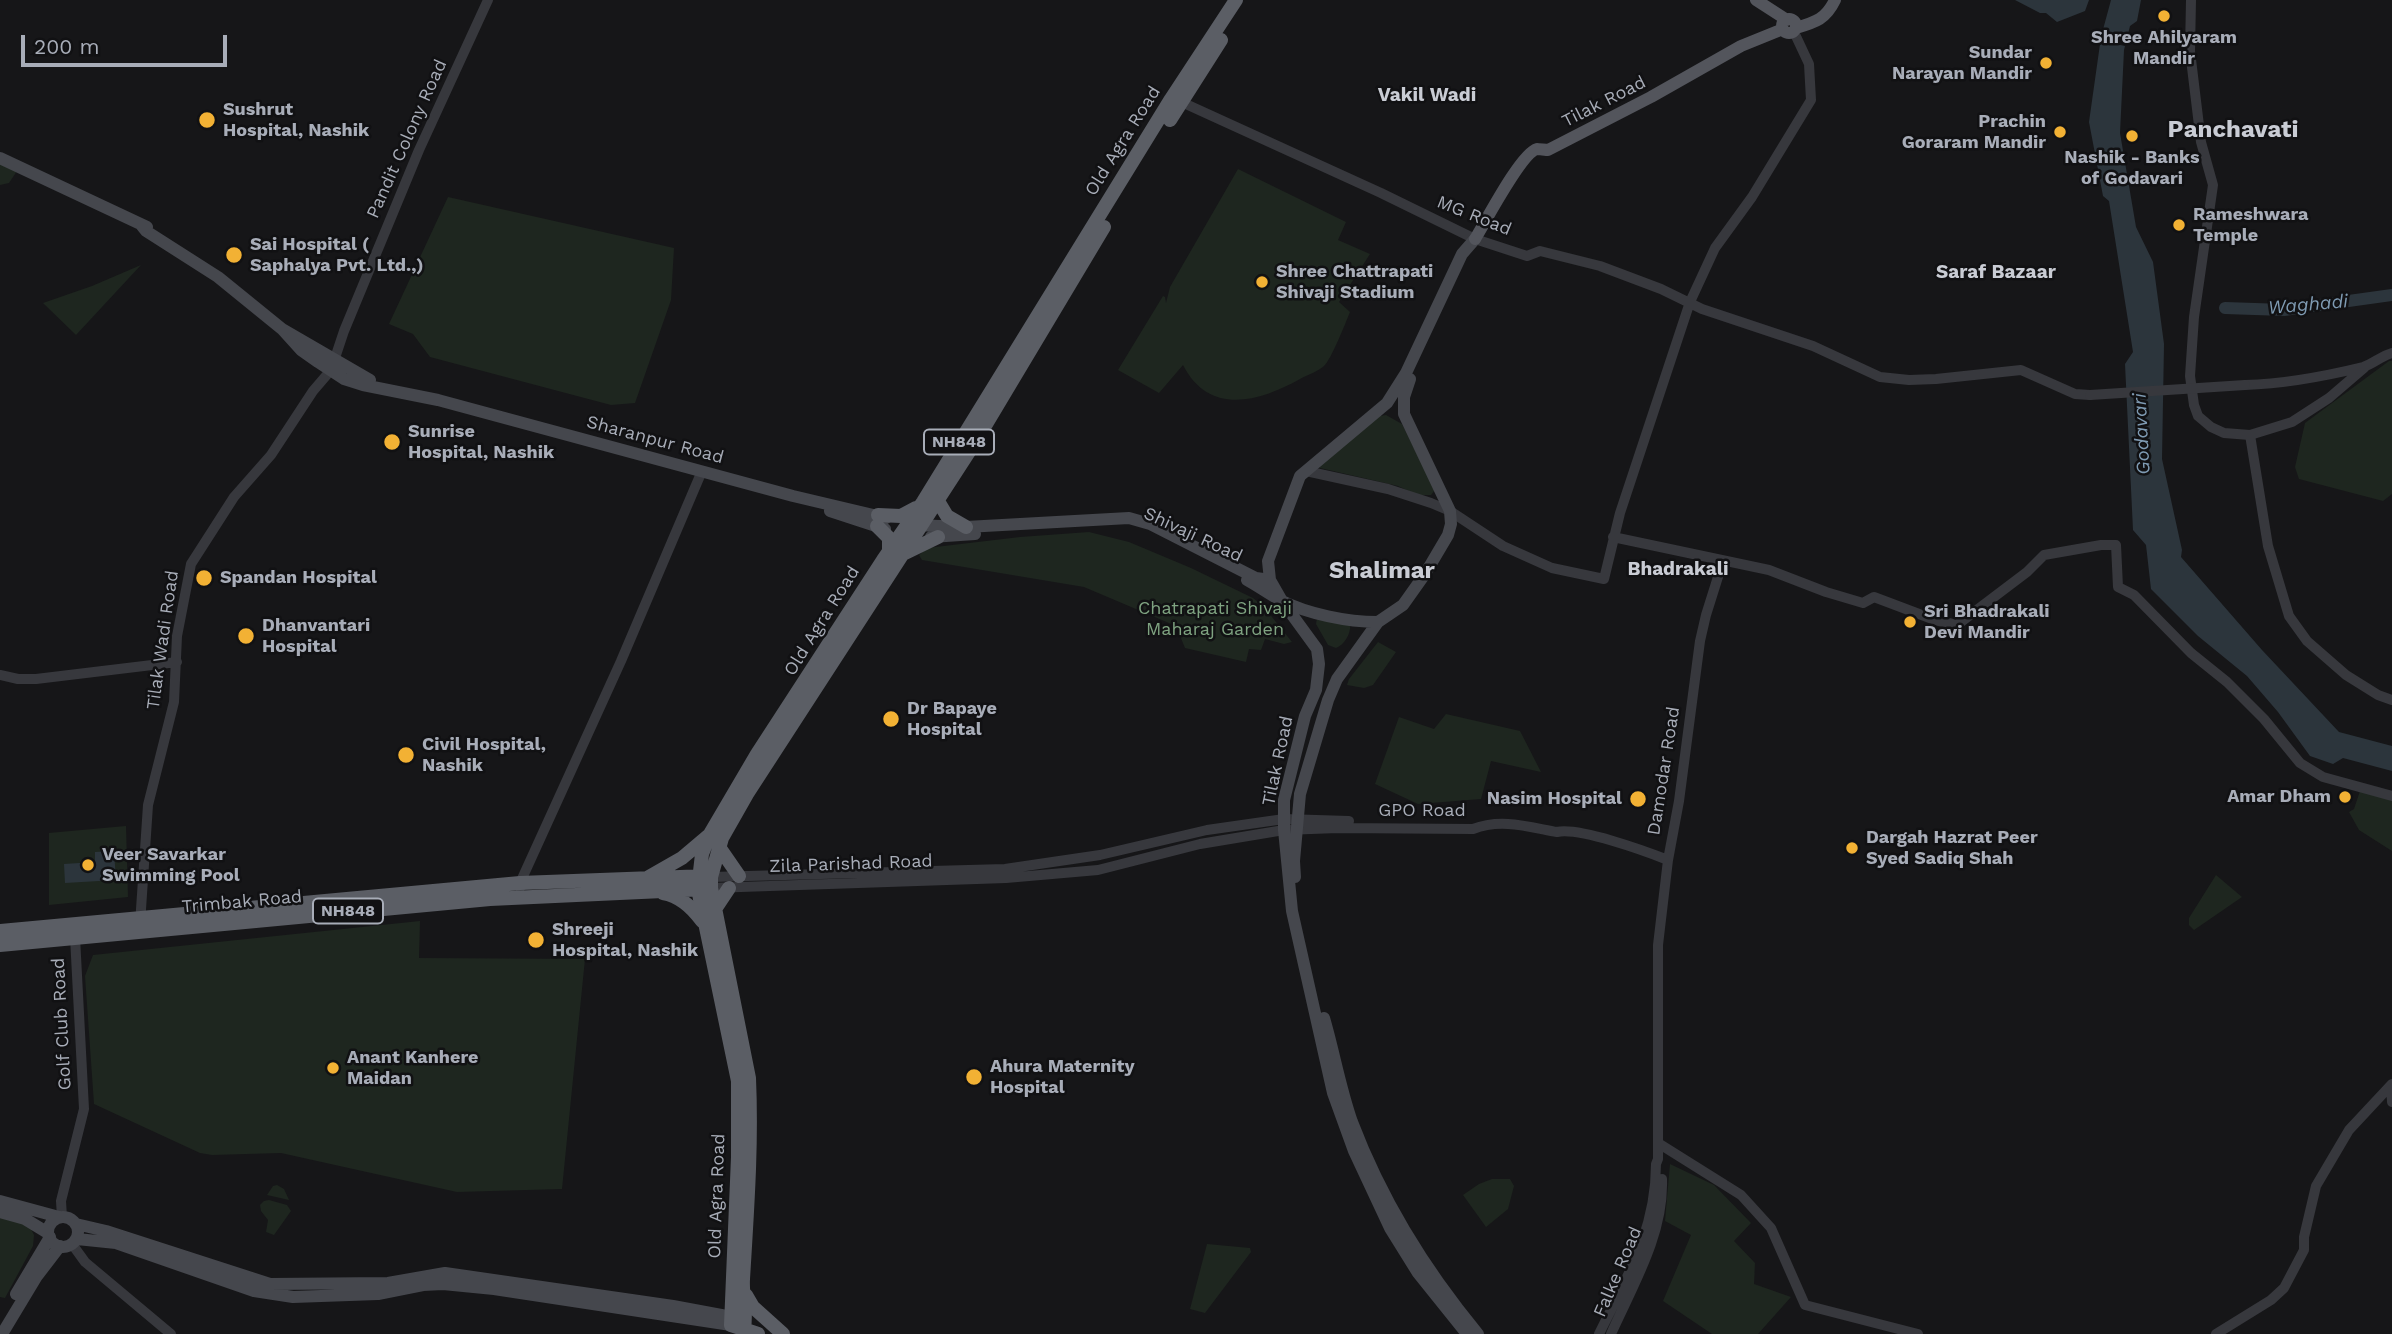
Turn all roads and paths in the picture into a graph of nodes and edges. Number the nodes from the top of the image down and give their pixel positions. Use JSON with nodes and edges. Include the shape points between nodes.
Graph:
{"nodes":[{"id":1,"x":488,"y":0,"type":"edge"},
{"id":2,"x":1236,"y":0,"type":"edge"},
{"id":3,"x":1248,"y":0,"type":"edge"},
{"id":4,"x":1756,"y":0,"type":"edge"},
{"id":5,"x":1835,"y":0,"type":"edge"},
{"id":6,"x":2191,"y":0,"type":"edge"},
{"id":7,"x":1790,"y":27,"type":"junction"},
{"id":8,"x":1176,"y":100,"type":"junction"},
{"id":9,"x":0,"y":158,"type":"edge"},
{"id":10,"x":1475,"y":239,"type":"junction"},
{"id":11,"x":1690,"y":302,"type":"junction"},
{"id":12,"x":2392,"y":353,"type":"edge"},
{"id":13,"x":329,"y":363,"type":"junction"},
{"id":14,"x":2366,"y":366,"type":"junction"},
{"id":15,"x":1383,"y":407,"type":"junction"},
{"id":16,"x":1405,"y":414,"type":"junction"},
{"id":17,"x":2249,"y":435,"type":"junction"},
{"id":18,"x":702,"y":471,"type":"junction"},
{"id":19,"x":1306,"y":471,"type":"junction"},
{"id":20,"x":930,"y":502,"type":"junction"},
{"id":21,"x":1450,"y":511,"type":"junction"},
{"id":22,"x":878,"y":521,"type":"junction"},
{"id":23,"x":966,"y":527,"type":"junction"},
{"id":24,"x":911,"y":530,"type":"junction"},
{"id":25,"x":938,"y":537,"type":"junction"},
{"id":26,"x":1613,"y":537,"type":"junction"},
{"id":27,"x":895,"y":552,"type":"junction"},
{"id":28,"x":1723,"y":561,"type":"junction"},
{"id":29,"x":1270,"y":580,"type":"junction"},
{"id":30,"x":1282,"y":601,"type":"junction"},
{"id":31,"x":1378,"y":622,"type":"junction"},
{"id":32,"x":177,"y":662,"type":"junction"},
{"id":33,"x":0,"y":676,"type":"edge"},
{"id":34,"x":2392,"y":700,"type":"edge"},
{"id":35,"x":2392,"y":796,"type":"edge"},
{"id":36,"x":1290,"y":824,"type":"junction"},
{"id":37,"x":710,"y":834,"type":"junction"},
{"id":38,"x":719,"y":847,"type":"junction"},
{"id":39,"x":1139,"y":847,"type":"junction"},
{"id":40,"x":1144,"y":860,"type":"junction"},
{"id":41,"x":1668,"y":860,"type":"junction"},
{"id":42,"x":1005,"y":873,"type":"junction"},
{"id":43,"x":739,"y":876,"type":"junction"},
{"id":44,"x":705,"y":882,"type":"junction"},
{"id":45,"x":646,"y":886,"type":"junction"},
{"id":46,"x":729,"y":888,"type":"junction"},
{"id":47,"x":520,"y":890,"type":"junction"},
{"id":48,"x":715,"y":909,"type":"junction"},
{"id":49,"x":140,"y":923,"type":"junction"},
{"id":50,"x":705,"y":925,"type":"junction"},
{"id":51,"x":0,"y":931,"type":"edge"},
{"id":52,"x":75,"y":937,"type":"junction"},
{"id":53,"x":0,"y":944,"type":"edge"},
{"id":54,"x":2391,"y":1084,"type":"edge"},
{"id":55,"x":2392,"y":1102,"type":"edge"},
{"id":56,"x":1658,"y":1143,"type":"junction"},
{"id":57,"x":1658,"y":1159,"type":"junction"},
{"id":58,"x":0,"y":1201,"type":"edge"},
{"id":59,"x":0,"y":1212,"type":"edge"},
{"id":60,"x":61,"y":1217,"type":"junction"},
{"id":61,"x":76,"y":1224,"type":"junction"},
{"id":62,"x":49,"y":1235,"type":"junction"},
{"id":63,"x":70,"y":1243,"type":"junction"},
{"id":64,"x":236,"y":1279,"type":"junction"},
{"id":65,"x":742,"y":1287,"type":"junction"},
{"id":66,"x":0,"y":1321,"type":"edge"},
{"id":67,"x":741,"y":1327,"type":"edge"},
{"id":68,"x":2,"y":1334,"type":"edge"},
{"id":69,"x":171,"y":1334,"type":"edge"},
{"id":70,"x":776,"y":1334,"type":"edge"},
{"id":71,"x":783,"y":1334,"type":"edge"},
{"id":72,"x":1467,"y":1334,"type":"edge"},
{"id":73,"x":1478,"y":1334,"type":"edge"},
{"id":74,"x":1599,"y":1334,"type":"edge"},
{"id":75,"x":1611,"y":1334,"type":"edge"},
{"id":76,"x":1918,"y":1334,"type":"edge"},
{"id":77,"x":2216,"y":1334,"type":"edge"}],
"edges":[{"from":1,"to":13,"type":"street","name":"Pandit Colony Road"},
{"from":2,"to":8,"type":"highway","name":"Old Agra Road","number":"NH848"},
{"from":3,"to":8,"type":"highway","name":"Old Agra Road","number":"NH848"},
{"from":4,"to":7,"type":"main road"},
{"from":5,"to":7,"type":"main road","name":"Tilak Road","via":[[1818,22]]},
{"from":6,"to":17,"type":"street","via":[[2189,46],[2201,142],[2213,185],[2194,317],[2193,405],[2211,427]]},
{"from":7,"to":10,"type":"main road","name":"Tilak Road","via":[[1741,46],[1548,150],[1530,153]]},
{"from":7,"to":11,"type":"street","via":[[1810,64],[1811,100],[1715,248]]},
{"from":8,"to":10,"type":"street","name":"MG Road"},
{"from":8,"to":20,"type":"highway","name":"Old Agra Road","number":"NH848"},
{"from":9,"to":13,"type":"main road","name":"Sharanpur Road","via":[[177,242],[301,350]]},
{"from":10,"to":11,"type":"street","name":"MG Road","via":[[1527,256],[1540,251],[1600,266]]},
{"from":10,"to":15,"type":"main road","name":"Tilak Road","via":[[1462,254],[1401,382]]},
{"from":10,"to":16,"type":"main road","name":"Tilak Road","via":[[1407,386]]},
{"from":11,"to":14,"type":"street","name":"MG Road","bridge":true,"via":[[1813,346],[1880,377],[1936,379],[2021,370],[2076,394],[2090,395],[2265,385]]},
{"from":11,"to":26,"type":"street"},
{"from":12,"to":14,"type":"street"},
{"from":13,"to":18,"type":"main road","name":"Sharanpur Road","via":[[363,385]]},
{"from":13,"to":32,"type":"street","name":"Tilak Wadi Road","via":[[271,455],[234,497],[191,564],[177,636]]},
{"from":14,"to":17,"type":"street","via":[[2292,422]]},
{"from":15,"to":16,"type":"main road"},
{"from":15,"to":19,"type":"main road","name":"Tilak Road"},
{"from":16,"to":21,"type":"main road"},
{"from":17,"to":34,"type":"street","via":[[2268,546],[2289,616],[2307,641],[2346,675]]},
{"from":18,"to":22,"type":"main road","name":"Sharanpur Road"},
{"from":18,"to":47,"type":"street"},
{"from":19,"to":21,"type":"street","via":[[1388,489]]},
{"from":19,"to":29,"type":"main road","name":"Tilak Road","via":[[1292,493],[1268,561]]},
{"from":20,"to":22,"type":"highway","via":[[906,515]]},
{"from":20,"to":23,"type":"highway"},
{"from":20,"to":24,"type":"highway","name":"Old Agra Road","number":"NH848"},
{"from":21,"to":26,"type":"street","via":[[1503,546],[1552,568],[1604,579]]},
{"from":21,"to":31,"type":"main road","name":"Tilak Road","via":[[1448,535],[1425,573],[1404,605]]},
{"from":22,"to":24,"type":"main road","name":"Sharanpur Road"},
{"from":22,"to":27,"type":"highway"},
{"from":23,"to":24,"type":"main road","name":"Shivaji Road"},
{"from":23,"to":29,"type":"main road","name":"Shivaji Road","via":[[1129,518],[1150,524],[1256,578]]},
{"from":24,"to":25,"type":"main road","name":"Shivaji Road"},
{"from":24,"to":27,"type":"highway","name":"Old Agra Road","number":"NH848"},
{"from":25,"to":27,"type":"highway"},
{"from":25,"to":30,"type":"main road","name":"Shivaji Road","via":[[1131,525],[1191,551]]},
{"from":26,"to":28,"type":"street"},
{"from":27,"to":37,"type":"highway","name":"Old Agra Road","number":"NH848","via":[[757,754]]},
{"from":27,"to":38,"type":"highway","name":"Old Agra Road","number":"NH848","via":[[834,662],[768,760]]},
{"from":28,"to":35,"type":"street","via":[[1769,570],[1863,603],[1874,597],[1957,625],[2044,555],[2116,545],[2118,587],[2134,595],[2227,682],[2300,763],[2323,777]]},
{"from":28,"to":41,"type":"street","name":"Damodar Road","via":[[1700,641]]},
{"from":29,"to":30,"type":"main road","name":"Tilak Road"},
{"from":30,"to":31,"type":"main road","name":"Shivaji Road","via":[[1356,622]]},
{"from":30,"to":36,"type":"main road","name":"Tilak Road","via":[[1317,649],[1319,664],[1316,690],[1284,800]]},
{"from":31,"to":36,"type":"main road","name":"Tilak Road","via":[[1328,699]]},
{"from":32,"to":33,"type":"street","via":[[36,679]]},
{"from":32,"to":49,"type":"street","name":"Tilak Wadi Road","via":[[174,702],[148,805]]},
{"from":36,"to":39,"type":"street","name":"GPO Road","via":[[1207,830]]},
{"from":36,"to":40,"type":"street","name":"GPO Road"},
{"from":36,"to":41,"type":"street","name":"GPO Road","via":[[1403,827],[1507,822],[1631,846]]},
{"from":36,"to":72,"type":"main road","name":"Tilak Road","via":[[1292,911],[1333,1093],[1390,1228],[1418,1273]]},
{"from":36,"to":73,"type":"main road","name":"Tilak Road","via":[[1297,895],[1340,1085],[1353,1123],[1399,1223],[1442,1291]]},
{"from":37,"to":44,"type":"highway","name":"Old Agra Road","number":"NH848","via":[[702,854]]},
{"from":37,"to":45,"type":"highway"},
{"from":38,"to":43,"type":"highway"},
{"from":38,"to":44,"type":"highway","name":"Old Agra Road","number":"NH848"},
{"from":39,"to":40,"type":"street"},
{"from":39,"to":42,"type":"street","name":"GPO Road"},
{"from":40,"to":42,"type":"street","name":"GPO Road","via":[[1098,870]]},
{"from":41,"to":56,"type":"street","name":"Damodar Road","via":[[1658,945]]},
{"from":42,"to":43,"type":"street","name":"Zila Parishad Road"},
{"from":42,"to":46,"type":"street","name":"Zila Parishad Road"},
{"from":43,"to":44,"type":"street","name":"Zila Parishad Road"},
{"from":44,"to":45,"type":"highway"},
{"from":44,"to":46,"type":"street","name":"Zila Parishad Road"},
{"from":44,"to":48,"type":"highway","name":"Old Agra Road"},
{"from":44,"to":50,"type":"highway","name":"Old Agra Road"},
{"from":45,"to":47,"type":"highway","name":"Trimbak Road"},
{"from":45,"to":50,"type":"highway","via":[[687,903]]},
{"from":46,"to":48,"type":"highway"},
{"from":47,"to":49,"type":"highway","name":"Trimbak Road","number":"NH848","via":[[289,905]]},
{"from":48,"to":65,"type":"highway","name":"Old Agra Road","via":[[748,1078],[751,1130]]},
{"from":49,"to":51,"type":"highway","name":"Trimbak Road","number":"NH848"},
{"from":49,"to":52,"type":"highway","name":"Trimbak Road","number":"NH848"},
{"from":50,"to":67,"type":"highway","name":"Old Agra Road","via":[[738,1081]]},
{"from":52,"to":53,"type":"highway","name":"Trimbak Road","number":"NH848"},
{"from":52,"to":60,"type":"street","name":"Golf Club Road","via":[[84,1109]]},
{"from":54,"to":55,"type":"street"},
{"from":54,"to":77,"type":"street","via":[[2349,1130],[2316,1186],[2304,1250],[2284,1288]]},
{"from":56,"to":57,"type":"street","name":"Damodar Road"},
{"from":56,"to":76,"type":"street","via":[[1741,1195],[1771,1228],[1805,1305]]},
{"from":57,"to":74,"type":"street","name":"Falke Road","via":[[1651,1218]]},
{"from":57,"to":75,"type":"street","name":"Falke Road","via":[[1662,1183],[1659,1219]]},
{"from":58,"to":60,"type":"main road"},
{"from":59,"to":62,"type":"main road","via":[[25,1219]]},
{"from":60,"to":61,"type":"main road"},
{"from":60,"to":62,"type":"main road","via":[[51,1223]]},
{"from":61,"to":63,"type":"main road"},
{"from":61,"to":64,"type":"main road"},
{"from":62,"to":63,"type":"main road"},
{"from":62,"to":66,"type":"main road"},
{"from":63,"to":64,"type":"main road","via":[[116,1243]]},
{"from":63,"to":68,"type":"main road","via":[[37,1276]]},
{"from":63,"to":69,"type":"street","via":[[85,1262]]},
{"from":64,"to":67,"type":"main road","via":[[254,1291],[293,1297],[379,1294],[443,1284]]},
{"from":65,"to":67,"type":"highway","name":"Old Agra Road"},
{"from":65,"to":71,"type":"highway","via":[[753,1307]]},
{"from":67,"to":70,"type":"highway"}]}
